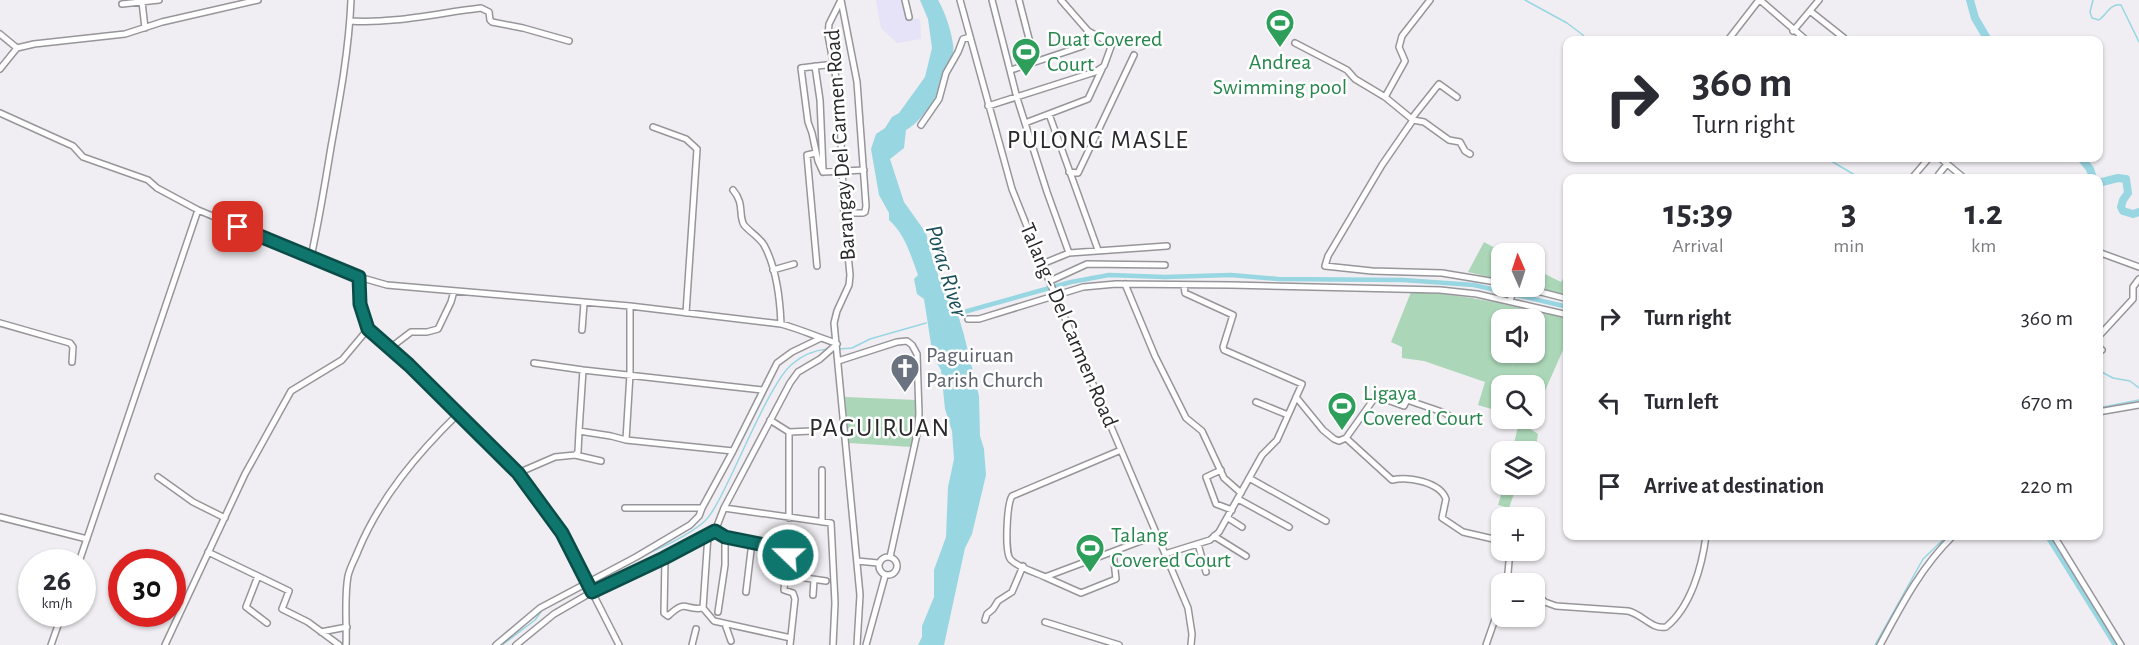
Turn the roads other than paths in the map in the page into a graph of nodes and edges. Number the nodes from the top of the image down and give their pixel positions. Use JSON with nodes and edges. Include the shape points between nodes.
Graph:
{"nodes":[{"id":1,"x":159,"y":0,"type":"edge"},
{"id":2,"x":258,"y":0,"type":"edge"},
{"id":3,"x":351,"y":0,"type":"edge"},
{"id":4,"x":841,"y":0,"type":"edge"},
{"id":5,"x":905,"y":0,"type":"edge"},
{"id":6,"x":960,"y":0,"type":"edge"},
{"id":7,"x":992,"y":0,"type":"edge"},
{"id":8,"x":1019,"y":0,"type":"edge"},
{"id":9,"x":1061,"y":0,"type":"edge"},
{"id":10,"x":1430,"y":0,"type":"edge"},
{"id":11,"x":1760,"y":0,"type":"edge"},
{"id":12,"x":1819,"y":0,"type":"edge"},
{"id":13,"x":142,"y":2,"type":"junction"},
{"id":14,"x":122,"y":4,"type":"dead end"},
{"id":15,"x":1810,"y":11,"type":"junction"},
{"id":16,"x":909,"y":17,"type":"dead end"},
{"id":17,"x":350,"y":21,"type":"junction"},
{"id":18,"x":144,"y":28,"type":"junction"},
{"id":19,"x":1089,"y":31,"type":"junction"},
{"id":20,"x":1793,"y":31,"type":"junction"},
{"id":21,"x":0,"y":34,"type":"edge"},
{"id":22,"x":1731,"y":36,"type":"edge"},
{"id":23,"x":1797,"y":36,"type":"edge"},
{"id":24,"x":1841,"y":36,"type":"edge"},
{"id":25,"x":970,"y":37,"type":"junction"},
{"id":26,"x":569,"y":41,"type":"dead end"},
{"id":27,"x":1295,"y":43,"type":"dead end"},
{"id":28,"x":17,"y":48,"type":"junction"},
{"id":29,"x":1134,"y":55,"type":"dead end"},
{"id":30,"x":1035,"y":62,"type":"junction"},
{"id":31,"x":834,"y":64,"type":"junction"},
{"id":32,"x":815,"y":66,"type":"junction"},
{"id":33,"x":1104,"y":66,"type":"junction"},
{"id":34,"x":0,"y":69,"type":"edge"},
{"id":35,"x":1011,"y":70,"type":"junction"},
{"id":36,"x":1385,"y":97,"type":"junction"},
{"id":37,"x":1457,"y":97,"type":"dead end"},
{"id":38,"x":1017,"y":98,"type":"junction"},
{"id":39,"x":988,"y":106,"type":"junction"},
{"id":40,"x":0,"y":113,"type":"edge"},
{"id":41,"x":1049,"y":114,"type":"junction"},
{"id":42,"x":1413,"y":119,"type":"junction"},
{"id":43,"x":1025,"y":123,"type":"junction"},
{"id":44,"x":921,"y":125,"type":"dead end"},
{"id":45,"x":653,"y":127,"type":"dead end"},
{"id":46,"x":816,"y":153,"type":"junction"},
{"id":47,"x":1470,"y":154,"type":"dead end"},
{"id":48,"x":1926,"y":162,"type":"edge"},
{"id":49,"x":1945,"y":162,"type":"edge"},
{"id":50,"x":1947,"y":164,"type":"junction"},
{"id":51,"x":864,"y":170,"type":"junction"},
{"id":52,"x":842,"y":171,"type":"junction"},
{"id":53,"x":823,"y":172,"type":"junction"},
{"id":54,"x":1069,"y":172,"type":"junction"},
{"id":55,"x":1915,"y":174,"type":"edge"},
{"id":56,"x":1939,"y":174,"type":"dead end"},
{"id":57,"x":1958,"y":174,"type":"edge"},
{"id":58,"x":733,"y":190,"type":"dead end"},
{"id":59,"x":198,"y":210,"type":"junction"},
{"id":60,"x":844,"y":213,"type":"junction"},
{"id":61,"x":1167,"y":246,"type":"dead end"},
{"id":62,"x":1109,"y":249,"type":"junction"},
{"id":63,"x":1098,"y":250,"type":"junction"},
{"id":64,"x":1069,"y":253,"type":"junction"},
{"id":65,"x":2103,"y":254,"type":"edge"},
{"id":66,"x":311,"y":256,"type":"junction"},
{"id":67,"x":1113,"y":263,"type":"junction"},
{"id":68,"x":794,"y":264,"type":"dead end"},
{"id":69,"x":1042,"y":264,"type":"junction"},
{"id":70,"x":1165,"y":265,"type":"dead end"},
{"id":71,"x":818,"y":266,"type":"dead end"},
{"id":72,"x":2139,"y":267,"type":"edge"},
{"id":73,"x":773,"y":270,"type":"junction"},
{"id":74,"x":359,"y":277,"type":"junction"},
{"id":75,"x":2139,"y":279,"type":"edge"},
{"id":76,"x":1491,"y":281,"type":"edge"},
{"id":77,"x":1051,"y":283,"type":"junction"},
{"id":78,"x":1125,"y":285,"type":"junction"},
{"id":79,"x":1184,"y":286,"type":"junction"},
{"id":80,"x":453,"y":291,"type":"junction"},
{"id":81,"x":1055,"y":293,"type":"junction"},
{"id":82,"x":1545,"y":294,"type":"edge"},
{"id":83,"x":1563,"y":298,"type":"edge"},
{"id":84,"x":1511,"y":299,"type":"joint"},
{"id":85,"x":584,"y":303,"type":"junction"},
{"id":86,"x":630,"y":306,"type":"junction"},
{"id":87,"x":686,"y":313,"type":"junction"},
{"id":88,"x":1563,"y":314,"type":"edge"},
{"id":89,"x":968,"y":319,"type":"dead end"},
{"id":90,"x":0,"y":323,"type":"edge"},
{"id":91,"x":781,"y":324,"type":"junction"},
{"id":92,"x":368,"y":329,"type":"junction"},
{"id":93,"x":582,"y":330,"type":"dead end"},
{"id":94,"x":2103,"y":332,"type":"edge"},
{"id":95,"x":820,"y":338,"type":"junction"},
{"id":96,"x":834,"y":346,"type":"junction"},
{"id":97,"x":390,"y":348,"type":"junction"},
{"id":98,"x":838,"y":358,"type":"junction"},
{"id":99,"x":72,"y":362,"type":"dead end"},
{"id":100,"x":534,"y":363,"type":"dead end"},
{"id":101,"x":583,"y":370,"type":"junction"},
{"id":102,"x":630,"y":375,"type":"junction"},
{"id":103,"x":762,"y":390,"type":"junction"},
{"id":104,"x":1296,"y":397,"type":"junction"},
{"id":105,"x":1256,"y":402,"type":"dead end"},
{"id":106,"x":2139,"y":405,"type":"edge"},
{"id":107,"x":2103,"y":411,"type":"edge"},
{"id":108,"x":458,"y":414,"type":"junction"},
{"id":109,"x":1288,"y":415,"type":"junction"},
{"id":110,"x":1452,"y":418,"type":"dead end"},
{"id":111,"x":770,"y":420,"type":"junction"},
{"id":112,"x":579,"y":431,"type":"junction"},
{"id":113,"x":812,"y":431,"type":"dead end"},
{"id":114,"x":789,"y":432,"type":"junction"},
{"id":115,"x":1346,"y":438,"type":"junction"},
{"id":116,"x":626,"y":440,"type":"junction"},
{"id":117,"x":1121,"y":450,"type":"junction"},
{"id":118,"x":733,"y":451,"type":"junction"},
{"id":119,"x":575,"y":455,"type":"junction"},
{"id":120,"x":601,"y":460,"type":"dead end"},
{"id":121,"x":822,"y":470,"type":"dead end"},
{"id":122,"x":1221,"y":471,"type":"junction"},
{"id":123,"x":518,"y":473,"type":"junction"},
{"id":124,"x":159,"y":477,"type":"dead end"},
{"id":125,"x":1249,"y":478,"type":"junction"},
{"id":126,"x":1239,"y":496,"type":"junction"},
{"id":127,"x":625,"y":508,"type":"dead end"},
{"id":128,"x":702,"y":508,"type":"junction"},
{"id":129,"x":724,"y":508,"type":"junction"},
{"id":130,"x":1232,"y":510,"type":"junction"},
{"id":131,"x":0,"y":516,"type":"edge"},
{"id":132,"x":225,"y":518,"type":"junction"},
{"id":133,"x":789,"y":518,"type":"junction"},
{"id":134,"x":1228,"y":518,"type":"junction"},
{"id":135,"x":1326,"y":521,"type":"dead end"},
{"id":136,"x":822,"y":522,"type":"junction"},
{"id":137,"x":1289,"y":526,"type":"dead end"},
{"id":138,"x":1242,"y":527,"type":"dead end"},
{"id":139,"x":715,"y":531,"type":"junction"},
{"id":140,"x":708,"y":535,"type":"junction"},
{"id":141,"x":1157,"y":535,"type":"junction"},
{"id":142,"x":1214,"y":536,"type":"junction"},
{"id":143,"x":725,"y":537,"type":"junction"},
{"id":144,"x":87,"y":539,"type":"junction"},
{"id":145,"x":1491,"y":539,"type":"edge"},
{"id":146,"x":1705,"y":540,"type":"edge"},
{"id":147,"x":1949,"y":540,"type":"edge"},
{"id":148,"x":2056,"y":540,"type":"edge"},
{"id":149,"x":752,"y":542,"type":"junction"},
{"id":150,"x":1198,"y":544,"type":"junction"},
{"id":151,"x":84,"y":549,"type":"edge"},
{"id":152,"x":208,"y":552,"type":"junction"},
{"id":153,"x":1113,"y":552,"type":"junction"},
{"id":154,"x":1165,"y":554,"type":"junction"},
{"id":155,"x":1246,"y":556,"type":"dead end"},
{"id":156,"x":890,"y":557,"type":"junction"},
{"id":157,"x":664,"y":558,"type":"junction"},
{"id":158,"x":857,"y":561,"type":"junction"},
{"id":159,"x":878,"y":563,"type":"junction"},
{"id":160,"x":1023,"y":566,"type":"junction"},
{"id":161,"x":1206,"y":572,"type":"dead end"},
{"id":162,"x":785,"y":575,"type":"junction"},
{"id":163,"x":258,"y":576,"type":"junction"},
{"id":164,"x":885,"y":576,"type":"junction"},
{"id":165,"x":1045,"y":577,"type":"junction"},
{"id":166,"x":814,"y":580,"type":"junction"},
{"id":167,"x":826,"y":581,"type":"dead end"},
{"id":168,"x":587,"y":582,"type":"junction"},
{"id":169,"x":591,"y":591,"type":"junction"},
{"id":170,"x":746,"y":591,"type":"dead end"},
{"id":171,"x":813,"y":595,"type":"dead end"},
{"id":172,"x":1545,"y":602,"type":"edge"},
{"id":173,"x":704,"y":608,"type":"junction"},
{"id":174,"x":718,"y":612,"type":"dead end"},
{"id":175,"x":985,"y":620,"type":"dead end"},
{"id":176,"x":1046,"y":622,"type":"dead end"},
{"id":177,"x":267,"y":623,"type":"dead end"},
{"id":178,"x":725,"y":624,"type":"junction"},
{"id":179,"x":57,"y":627,"type":"edge"},
{"id":180,"x":347,"y":627,"type":"junction"},
{"id":181,"x":1492,"y":627,"type":"edge"},
{"id":182,"x":696,"y":629,"type":"dead end"},
{"id":183,"x":321,"y":632,"type":"junction"},
{"id":184,"x":731,"y":641,"type":"dead end"},
{"id":185,"x":791,"y":642,"type":"edge"},
{"id":186,"x":51,"y":645,"type":"edge"},
{"id":187,"x":165,"y":645,"type":"edge"},
{"id":188,"x":339,"y":645,"type":"edge"},
{"id":189,"x":346,"y":645,"type":"edge"},
{"id":190,"x":496,"y":645,"type":"edge"},
{"id":191,"x":516,"y":645,"type":"edge"},
{"id":192,"x":619,"y":645,"type":"edge"},
{"id":193,"x":692,"y":645,"type":"edge"},
{"id":194,"x":833,"y":645,"type":"edge"},
{"id":195,"x":857,"y":645,"type":"edge"},
{"id":196,"x":866,"y":645,"type":"edge"},
{"id":197,"x":1119,"y":645,"type":"edge"},
{"id":198,"x":1191,"y":645,"type":"edge"},
{"id":199,"x":1486,"y":645,"type":"edge"},
{"id":200,"x":1880,"y":645,"type":"edge"},
{"id":201,"x":2121,"y":645,"type":"edge"}],
"edges":[{"from":1,"to":13,"type":"street"},
{"from":2,"to":18,"type":"street"},
{"from":3,"to":17,"type":"street"},
{"from":4,"to":31,"type":"street","name":"Barangay Del Carmen Road","via":[[829,24]]},
{"from":4,"to":51,"type":"street","via":[[857,82]]},
{"from":5,"to":16,"type":"street"},
{"from":6,"to":25,"type":"street","name":"Talang - Del Carmen Road"},
{"from":7,"to":35,"type":"street"},
{"from":8,"to":30,"type":"street"},
{"from":9,"to":19,"type":"street"},
{"from":10,"to":36,"type":"street","via":[[1402,36],[1398,47],[1405,61]]},
{"from":11,"to":20,"type":"street"},
{"from":11,"to":22,"type":"street"},
{"from":12,"to":15,"type":"street"},
{"from":13,"to":14,"type":"street"},
{"from":13,"to":18,"type":"street"},
{"from":15,"to":20,"type":"street"},
{"from":15,"to":24,"type":"street"},
{"from":17,"to":26,"type":"street","via":[[377,23],[481,8],[489,12],[492,22]]},
{"from":17,"to":66,"type":"street","via":[[339,110]]},
{"from":18,"to":28,"type":"street"},
{"from":19,"to":30,"type":"street","via":[[1083,46]]},
{"from":19,"to":33,"type":"street","via":[[1112,44]]},
{"from":20,"to":23,"type":"street"},
{"from":21,"to":28,"type":"street"},
{"from":25,"to":39,"type":"street","name":"Talang - Del Carmen Road"},
{"from":25,"to":44,"type":"street","via":[[963,39],[946,73],[939,99]]},
{"from":27,"to":36,"type":"street","via":[[1347,70]]},
{"from":28,"to":34,"type":"street"},
{"from":29,"to":54,"type":"street","via":[[1078,172]]},
{"from":30,"to":35,"type":"street"},
{"from":31,"to":32,"type":"street"},
{"from":31,"to":52,"type":"street","name":"Barangay Del Carmen Road"},
{"from":32,"to":46,"type":"street","via":[[801,69]]},
{"from":32,"to":53,"type":"street"},
{"from":33,"to":38,"type":"street"},
{"from":33,"to":41,"type":"street","via":[[1088,99]]},
{"from":35,"to":38,"type":"street"},
{"from":36,"to":42,"type":"street"},
{"from":37,"to":42,"type":"street","via":[[1439,84]]},
{"from":38,"to":39,"type":"street"},
{"from":38,"to":43,"type":"street"},
{"from":39,"to":69,"type":"street","name":"Talang - Del Carmen Road","via":[[1012,189]]},
{"from":40,"to":59,"type":"street","via":[[73,146],[83,157],[148,180]]},
{"from":41,"to":43,"type":"street"},
{"from":41,"to":54,"type":"street"},
{"from":42,"to":47,"type":"street","via":[[1449,140],[1460,142]]},
{"from":42,"to":76,"type":"street","via":[[1325,266],[1442,273]]},
{"from":43,"to":64,"type":"street"},
{"from":45,"to":87,"type":"street","via":[[686,139],[698,149]]},
{"from":46,"to":53,"type":"street"},
{"from":46,"to":71,"type":"street","via":[[807,155]]},
{"from":48,"to":55,"type":"street"},
{"from":49,"to":50,"type":"street"},
{"from":50,"to":56,"type":"street"},
{"from":50,"to":57,"type":"street"},
{"from":51,"to":52,"type":"street"},
{"from":51,"to":60,"type":"street","via":[[865,212]]},
{"from":52,"to":53,"type":"street"},
{"from":52,"to":60,"type":"street","name":"Barangay Del Carmen Road"},
{"from":54,"to":63,"type":"street"},
{"from":58,"to":73,"type":"street","via":[[741,202],[743,223],[763,244]]},
{"from":59,"to":66,"type":"street"},
{"from":59,"to":144,"type":"street"},
{"from":60,"to":96,"type":"street","name":"Barangay Del Carmen Road","via":[[850,275],[834,323]]},
{"from":61,"to":62,"type":"street"},
{"from":62,"to":63,"type":"street"},
{"from":62,"to":67,"type":"street"},
{"from":63,"to":64,"type":"street"},
{"from":64,"to":69,"type":"street"},
{"from":65,"to":72,"type":"street"},
{"from":66,"to":74,"type":"street"},
{"from":67,"to":70,"type":"street"},
{"from":67,"to":77,"type":"street","via":[[1080,266]]},
{"from":68,"to":73,"type":"street"},
{"from":69,"to":77,"type":"street","name":"Talang - Del Carmen Road"},
{"from":73,"to":91,"type":"street","via":[[780,296]]},
{"from":74,"to":80,"type":"street","via":[[387,285]]},
{"from":74,"to":92,"type":"street","via":[[360,304]]},
{"from":75,"to":94,"type":"street","via":[[2133,287],[2133,299]]},
{"from":77,"to":81,"type":"street","name":"Talang - Del Carmen Road"},
{"from":78,"to":79,"type":"street"},
{"from":78,"to":81,"type":"street","via":[[1094,285]]},
{"from":78,"to":122,"type":"street","via":[[1186,418],[1202,431]]},
{"from":79,"to":84,"type":"street","via":[[1417,289]]},
{"from":79,"to":104,"type":"street","via":[[1185,293],[1233,315],[1224,350],[1302,384]]},
{"from":80,"to":85,"type":"street"},
{"from":80,"to":97,"type":"street","via":[[438,329],[411,332]]},
{"from":81,"to":89,"type":"street","via":[[979,319]]},
{"from":81,"to":117,"type":"street","name":"Talang - Del Carmen Road"},
{"from":82,"to":83,"type":"street"},
{"from":84,"to":88,"type":"street"},
{"from":85,"to":86,"type":"street"},
{"from":85,"to":93,"type":"street"},
{"from":86,"to":87,"type":"street"},
{"from":86,"to":102,"type":"street"},
{"from":87,"to":91,"type":"street"},
{"from":90,"to":99,"type":"street","via":[[70,343],[74,347]]},
{"from":91,"to":95,"type":"street"},
{"from":92,"to":97,"type":"street"},
{"from":92,"to":132,"type":"street","via":[[342,360],[291,391]]},
{"from":95,"to":96,"type":"street"},
{"from":95,"to":103,"type":"street","via":[[777,363]]},
{"from":96,"to":98,"type":"street","name":"Barangay Del Carmen Road"},
{"from":96,"to":111,"type":"street","via":[[798,372]]},
{"from":97,"to":108,"type":"street"},
{"from":98,"to":156,"type":"street","via":[[907,341],[917,354],[917,434]]},
{"from":98,"to":158,"type":"street","name":"Barangay Del Carmen Road"},
{"from":100,"to":101,"type":"street"},
{"from":101,"to":102,"type":"street"},
{"from":101,"to":112,"type":"street"},
{"from":102,"to":103,"type":"street"},
{"from":102,"to":116,"type":"street"},
{"from":103,"to":118,"type":"street"},
{"from":104,"to":109,"type":"street"},
{"from":104,"to":115,"type":"street","via":[[1331,437],[1339,441]]},
{"from":105,"to":109,"type":"street"},
{"from":106,"to":107,"type":"street"},
{"from":108,"to":123,"type":"street"},
{"from":108,"to":180,"type":"street","via":[[434,437],[385,499],[364,535],[349,573]]},
{"from":109,"to":125,"type":"street"},
{"from":110,"to":115,"type":"street","via":[[1407,400],[1404,406],[1376,396]]},
{"from":111,"to":114,"type":"street"},
{"from":111,"to":129,"type":"street"},
{"from":112,"to":116,"type":"street"},
{"from":112,"to":119,"type":"street"},
{"from":113,"to":114,"type":"street"},
{"from":114,"to":133,"type":"street"},
{"from":115,"to":145,"type":"street","via":[[1392,480],[1413,480],[1440,490],[1446,499],[1442,518],[1468,534]]},
{"from":116,"to":118,"type":"street"},
{"from":117,"to":141,"type":"street","name":"Talang - Del Carmen Road"},
{"from":117,"to":160,"type":"street","via":[[1012,496],[1008,555],[1011,561]]},
{"from":118,"to":128,"type":"street"},
{"from":119,"to":120,"type":"street"},
{"from":119,"to":123,"type":"street","via":[[555,457]]},
{"from":121,"to":136,"type":"street"},
{"from":122,"to":126,"type":"street"},
{"from":122,"to":130,"type":"street","via":[[1206,477],[1216,504]]},
{"from":123,"to":168,"type":"street","via":[[562,533]]},
{"from":124,"to":132,"type":"street","via":[[193,502]]},
{"from":125,"to":126,"type":"street"},
{"from":125,"to":135,"type":"street"},
{"from":126,"to":130,"type":"street"},
{"from":126,"to":137,"type":"street"},
{"from":127,"to":128,"type":"street"},
{"from":128,"to":168,"type":"street","via":[[690,525]]},
{"from":129,"to":133,"type":"street"},
{"from":129,"to":139,"type":"street"},
{"from":130,"to":134,"type":"street"},
{"from":131,"to":144,"type":"street"},
{"from":132,"to":152,"type":"street"},
{"from":133,"to":136,"type":"street"},
{"from":134,"to":138,"type":"street"},
{"from":134,"to":142,"type":"street"},
{"from":136,"to":194,"type":"street","via":[[831,523],[836,603]]},
{"from":139,"to":140,"type":"street"},
{"from":139,"to":143,"type":"street"},
{"from":140,"to":157,"type":"street"},
{"from":140,"to":173,"type":"street"},
{"from":141,"to":153,"type":"street"},
{"from":141,"to":154,"type":"street","name":"Talang - Del Carmen Road"},
{"from":142,"to":150,"type":"street"},
{"from":142,"to":155,"type":"street"},
{"from":143,"to":149,"type":"street"},
{"from":143,"to":174,"type":"street"},
{"from":144,"to":151,"type":"street"},
{"from":146,"to":172,"type":"street","via":[[1688,597],[1666,627],[1655,627],[1628,611]]},
{"from":147,"to":200,"type":"street","via":[[1925,567]]},
{"from":148,"to":201,"type":"street"},
{"from":149,"to":162,"type":"street","via":[[785,549]]},
{"from":149,"to":170,"type":"street"},
{"from":150,"to":154,"type":"street"},
{"from":150,"to":161,"type":"street"},
{"from":152,"to":163,"type":"street"},
{"from":152,"to":187,"type":"street"},
{"from":153,"to":165,"type":"street"},
{"from":153,"to":165,"type":"street","via":[[1116,579],[1081,593]]},
{"from":154,"to":198,"type":"street","name":"Talang - Del Carmen Road","via":[[1188,608]]},
{"from":156,"to":159,"type":"street","via":[[883,557]]},
{"from":156,"to":164,"type":"street","via":[[896,561],[897,569]]},
{"from":157,"to":169,"type":"street"},
{"from":157,"to":173,"type":"street","via":[[664,613],[668,616],[683,605]]},
{"from":158,"to":159,"type":"street"},
{"from":158,"to":195,"type":"street","name":"Barangay Del Carmen Road"},
{"from":159,"to":164,"type":"street"},
{"from":160,"to":165,"type":"street"},
{"from":160,"to":175,"type":"street","via":[[1012,592],[998,601]]},
{"from":162,"to":166,"type":"street"},
{"from":162,"to":185,"type":"street","via":[[784,590],[795,598]]},
{"from":163,"to":177,"type":"street","via":[[246,607]]},
{"from":163,"to":183,"type":"street","via":[[289,591],[282,609]]},
{"from":164,"to":196,"type":"street"},
{"from":166,"to":167,"type":"street"},
{"from":166,"to":171,"type":"street"},
{"from":168,"to":169,"type":"street"},
{"from":168,"to":190,"type":"street","via":[[540,608]]},
{"from":169,"to":191,"type":"street"},
{"from":169,"to":192,"type":"street"},
{"from":173,"to":178,"type":"street","via":[[714,621]]},
{"from":176,"to":197,"type":"street"},
{"from":178,"to":184,"type":"street"},
{"from":178,"to":185,"type":"street"},
{"from":179,"to":186,"type":"street"},
{"from":180,"to":183,"type":"street"},
{"from":180,"to":189,"type":"street"},
{"from":181,"to":199,"type":"street"},
{"from":182,"to":193,"type":"street"},
{"from":183,"to":188,"type":"street"}]}
